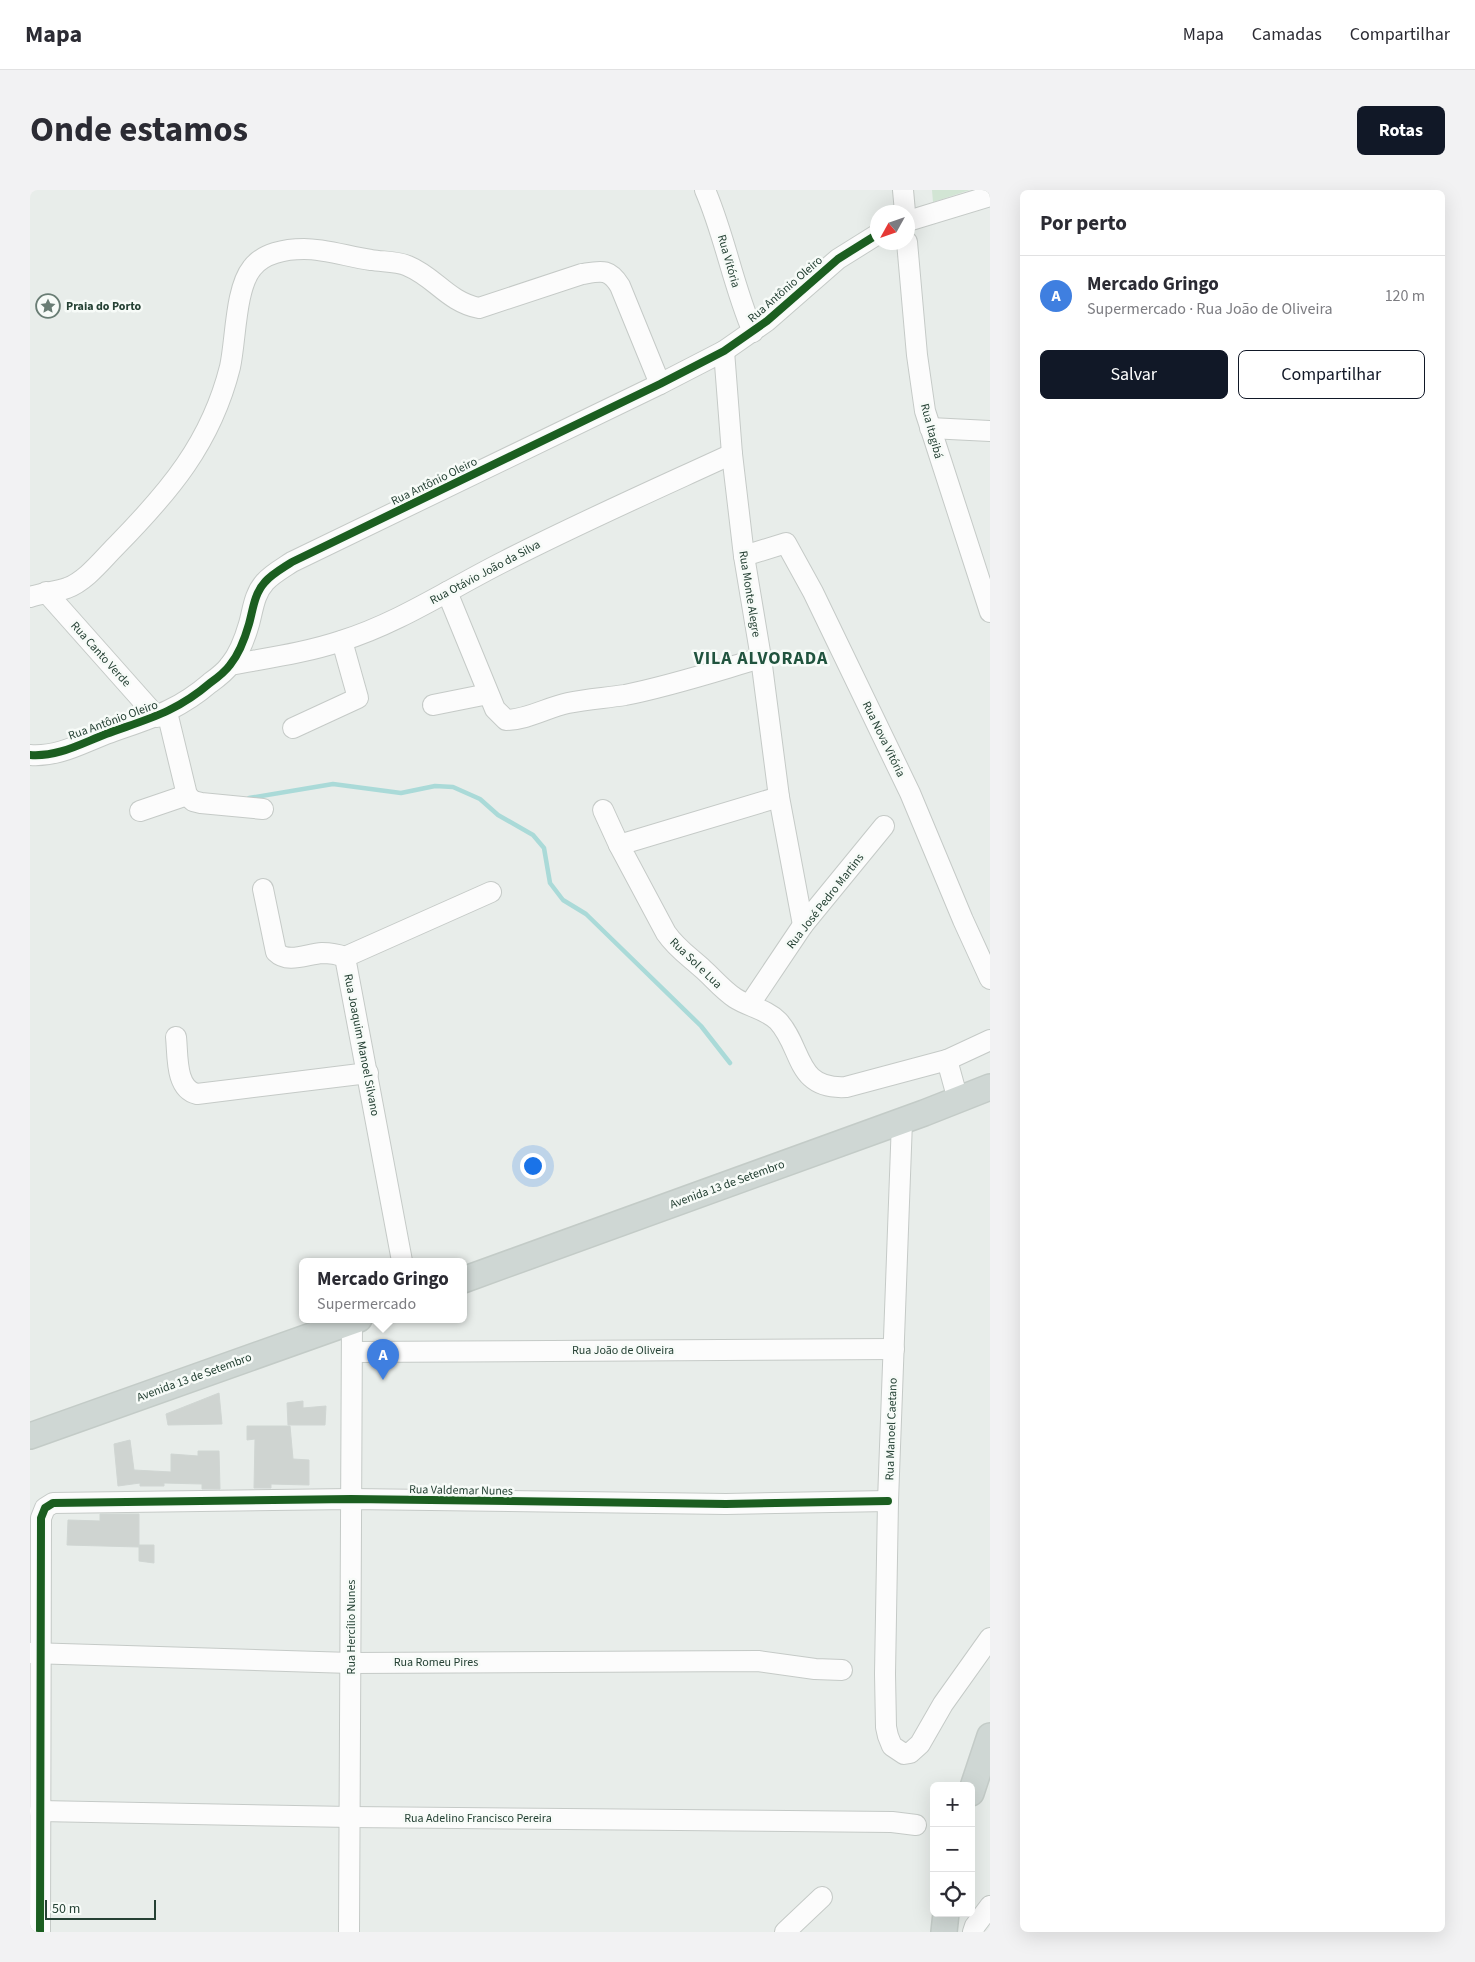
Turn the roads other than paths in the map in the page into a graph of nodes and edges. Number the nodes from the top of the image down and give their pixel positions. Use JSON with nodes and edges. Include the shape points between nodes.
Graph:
{"nodes":[{"id":1,"x":705,"y":190,"type":"edge"},
{"id":2,"x":904,"y":190,"type":"edge"},
{"id":3,"x":990,"y":196,"type":"edge"},
{"id":4,"x":905,"y":205,"type":"edge"},
{"id":5,"x":915,"y":219,"type":"edge"},
{"id":6,"x":870,"y":239,"type":"edge"},
{"id":7,"x":908,"y":250,"type":"edge"},
{"id":8,"x":753,"y":332,"type":"junction"},
{"id":9,"x":724,"y":351,"type":"junction"},
{"id":10,"x":660,"y":384,"type":"junction"},
{"id":11,"x":930,"y":428,"type":"junction"},
{"id":12,"x":990,"y":431,"type":"edge"},
{"id":13,"x":732,"y":454,"type":"junction"},
{"id":14,"x":744,"y":556,"type":"junction"},
{"id":15,"x":447,"y":592,"type":"junction"},
{"id":16,"x":38,"y":594,"type":"edge"},
{"id":17,"x":988,"y":602,"type":"edge"},
{"id":18,"x":342,"y":641,"type":"junction"},
{"id":19,"x":761,"y":658,"type":"junction"},
{"id":20,"x":230,"y":666,"type":"junction"},
{"id":21,"x":488,"y":694,"type":"junction"},
{"id":22,"x":433,"y":705,"type":"dead end"},
{"id":23,"x":162,"y":714,"type":"junction"},
{"id":24,"x":293,"y":728,"type":"dead end"},
{"id":25,"x":30,"y":755,"type":"edge"},
{"id":26,"x":186,"y":795,"type":"junction"},
{"id":27,"x":780,"y":797,"type":"junction"},
{"id":28,"x":263,"y":809,"type":"dead end"},
{"id":29,"x":603,"y":810,"type":"dead end"},
{"id":30,"x":140,"y":812,"type":"dead end"},
{"id":31,"x":884,"y":826,"type":"dead end"},
{"id":32,"x":619,"y":845,"type":"junction"},
{"id":33,"x":263,"y":889,"type":"dead end"},
{"id":34,"x":491,"y":892,"type":"dead end"},
{"id":35,"x":803,"y":925,"type":"junction"},
{"id":36,"x":345,"y":956,"type":"junction"},
{"id":37,"x":990,"y":979,"type":"edge"},
{"id":38,"x":750,"y":1004,"type":"junction"},
{"id":39,"x":176,"y":1037,"type":"dead end"},
{"id":40,"x":990,"y":1040,"type":"edge"},
{"id":41,"x":947,"y":1060,"type":"junction"},
{"id":42,"x":368,"y":1073,"type":"junction"},
{"id":43,"x":990,"y":1087,"type":"edge"},
{"id":44,"x":958,"y":1100,"type":"junction"},
{"id":45,"x":902,"y":1121,"type":"junction"},
{"id":46,"x":401,"y":1258,"type":"edge"},
{"id":47,"x":467,"y":1279,"type":"edge"},
{"id":48,"x":348,"y":1323,"type":"edge"},
{"id":49,"x":356,"y":1323,"type":"edge"},
{"id":50,"x":894,"y":1349,"type":"junction"},
{"id":51,"x":352,"y":1352,"type":"junction"},
{"id":52,"x":30,"y":1436,"type":"edge"},
{"id":53,"x":351,"y":1500,"type":"junction"},
{"id":54,"x":888,"y":1501,"type":"junction"},
{"id":55,"x":990,"y":1638,"type":"edge"},
{"id":56,"x":36,"y":1653,"type":"edge"},
{"id":57,"x":350,"y":1663,"type":"junction"},
{"id":58,"x":842,"y":1670,"type":"dead end"},
{"id":59,"x":990,"y":1736,"type":"edge"},
{"id":60,"x":975,"y":1782,"type":"edge"},
{"id":61,"x":40,"y":1811,"type":"junction"},
{"id":62,"x":350,"y":1817,"type":"junction"},
{"id":63,"x":916,"y":1825,"type":"dead end"},
{"id":64,"x":822,"y":1897,"type":"dead end"},
{"id":65,"x":990,"y":1906,"type":"edge"},
{"id":66,"x":946,"y":1917,"type":"edge"},
{"id":67,"x":40,"y":1932,"type":"edge"},
{"id":68,"x":349,"y":1932,"type":"edge"},
{"id":69,"x":785,"y":1932,"type":"edge"},
{"id":70,"x":944,"y":1932,"type":"edge"},
{"id":71,"x":973,"y":1932,"type":"edge"}],
"edges":[{"from":1,"to":8,"type":"street","name":"Rua Vitória"},
{"from":2,"to":4,"type":"street"},
{"from":3,"to":5,"type":"street"},
{"from":6,"to":8,"type":"street","name":"Rua Antônio Oleiro","via":[[838,258]]},
{"from":7,"to":11,"type":"street","name":"Rua Itagibá","via":[[917,354]]},
{"from":8,"to":9,"type":"street","name":"Rua Antônio Oleiro"},
{"from":9,"to":10,"type":"street","name":"Rua Antônio Oleiro"},
{"from":9,"to":13,"type":"street","name":"Rua Monte Alegre"},
{"from":10,"to":16,"type":"street","via":[[620,286],[608,272],[582,274],[479,308],[452,298],[407,265],[314,250],[277,253],[252,267],[244,281],[222,397],[192,456],[175,481],[152,510],[94,568],[67,588]]},
{"from":10,"to":20,"type":"street","name":"Rua Antônio Oleiro","via":[[292,562],[258,591],[243,643]]},
{"from":11,"to":12,"type":"street"},
{"from":11,"to":17,"type":"street","name":"Rua Itagibá"},
{"from":13,"to":14,"type":"street","name":"Rua Monte Alegre"},
{"from":13,"to":15,"type":"street","name":"Rua Otávio João da Silva","via":[[548,540]]},
{"from":14,"to":19,"type":"street","name":"Rua Monte Alegre"},
{"from":14,"to":37,"type":"street","name":"Rua Nova Vitória","via":[[786,543],[910,793]]},
{"from":15,"to":18,"type":"street","name":"Rua Otávio João da Silva"},
{"from":15,"to":21,"type":"street"},
{"from":16,"to":23,"type":"street","name":"Rua Canto Verde"},
{"from":18,"to":20,"type":"street","name":"Rua Otávio João da Silva"},
{"from":18,"to":24,"type":"street","via":[[358,698]]},
{"from":19,"to":21,"type":"street","via":[[625,695],[555,706],[514,720],[500,716]]},
{"from":19,"to":27,"type":"street","name":"Rua Monte Alegre"},
{"from":20,"to":23,"type":"street","name":"Rua Antônio Oleiro","via":[[202,691]]},
{"from":21,"to":22,"type":"street"},
{"from":23,"to":25,"type":"street","name":"Rua Antônio Oleiro","via":[[53,755]]},
{"from":23,"to":26,"type":"street"},
{"from":26,"to":28,"type":"street","via":[[201,803]]},
{"from":26,"to":30,"type":"street"},
{"from":27,"to":32,"type":"street"},
{"from":27,"to":35,"type":"street","name":"Rua Monte Alegre"},
{"from":29,"to":32,"type":"street","name":"Rua Sol e Lua"},
{"from":31,"to":35,"type":"street","name":"Rua José Pedro Martins"},
{"from":32,"to":38,"type":"street","name":"Rua Sol e Lua","via":[[674,945],[725,991]]},
{"from":33,"to":36,"type":"street","via":[[276,952],[280,956],[332,953]]},
{"from":34,"to":36,"type":"street","name":"Rua Joaquim Manoel Silvano"},
{"from":35,"to":38,"type":"street","name":"Rua José Pedro Martins"},
{"from":36,"to":42,"type":"street","name":"Rua Joaquim Manoel Silvano"},
{"from":38,"to":41,"type":"street","name":"Rua Sol e Lua","via":[[777,1021],[811,1076],[833,1088],[863,1084]]},
{"from":39,"to":42,"type":"street","via":[[184,1086],[197,1094]]},
{"from":40,"to":41,"type":"street"},
{"from":41,"to":44,"type":"street"},
{"from":42,"to":46,"type":"street","name":"Rua Joaquim Manoel Silvano"},
{"from":43,"to":44,"type":"main road","name":"Avenida 13 de Setembro"},
{"from":44,"to":45,"type":"main road","name":"Avenida 13 de Setembro"},
{"from":45,"to":47,"type":"main road","name":"Avenida 13 de Setembro"},
{"from":45,"to":50,"type":"street","name":"Rua Manoel Caetano"},
{"from":48,"to":52,"type":"main road","name":"Avenida 13 de Setembro"},
{"from":49,"to":51,"type":"street","name":"Rua Hercílio Nunes"},
{"from":50,"to":51,"type":"street","name":"Rua João de Oliveira"},
{"from":50,"to":54,"type":"street","name":"Rua Manoel Caetano"},
{"from":51,"to":53,"type":"street","name":"Rua Hercílio Nunes"},
{"from":53,"to":54,"type":"street","name":"Rua Valdemar Nunes","via":[[726,1504]]},
{"from":53,"to":56,"type":"street","name":"Rua Valdemar Nunes","via":[[53,1503],[45,1508],[41,1518]]},
{"from":53,"to":57,"type":"street","name":"Rua Hercílio Nunes"},
{"from":54,"to":55,"type":"street","name":"Rua Manoel Caetano","via":[[885,1674],[886,1727],[892,1746],[910,1754],[920,1744]]},
{"from":56,"to":57,"type":"street","name":"Rua Romeu Pires"},
{"from":56,"to":61,"type":"street"},
{"from":57,"to":58,"type":"street","name":"Rua Romeu Pires","via":[[758,1661]]},
{"from":57,"to":62,"type":"street","name":"Rua Hercílio Nunes"},
{"from":59,"to":60,"type":"main road"},
{"from":61,"to":62,"type":"street","name":"Rua Adelino Francisco Pereira"},
{"from":61,"to":67,"type":"street"},
{"from":62,"to":63,"type":"street","name":"Rua Adelino Francisco Pereira","via":[[892,1822]]},
{"from":62,"to":68,"type":"street","name":"Rua Hercílio Nunes"},
{"from":64,"to":69,"type":"street"},
{"from":65,"to":71,"type":"street"},
{"from":66,"to":70,"type":"main road"}]}
